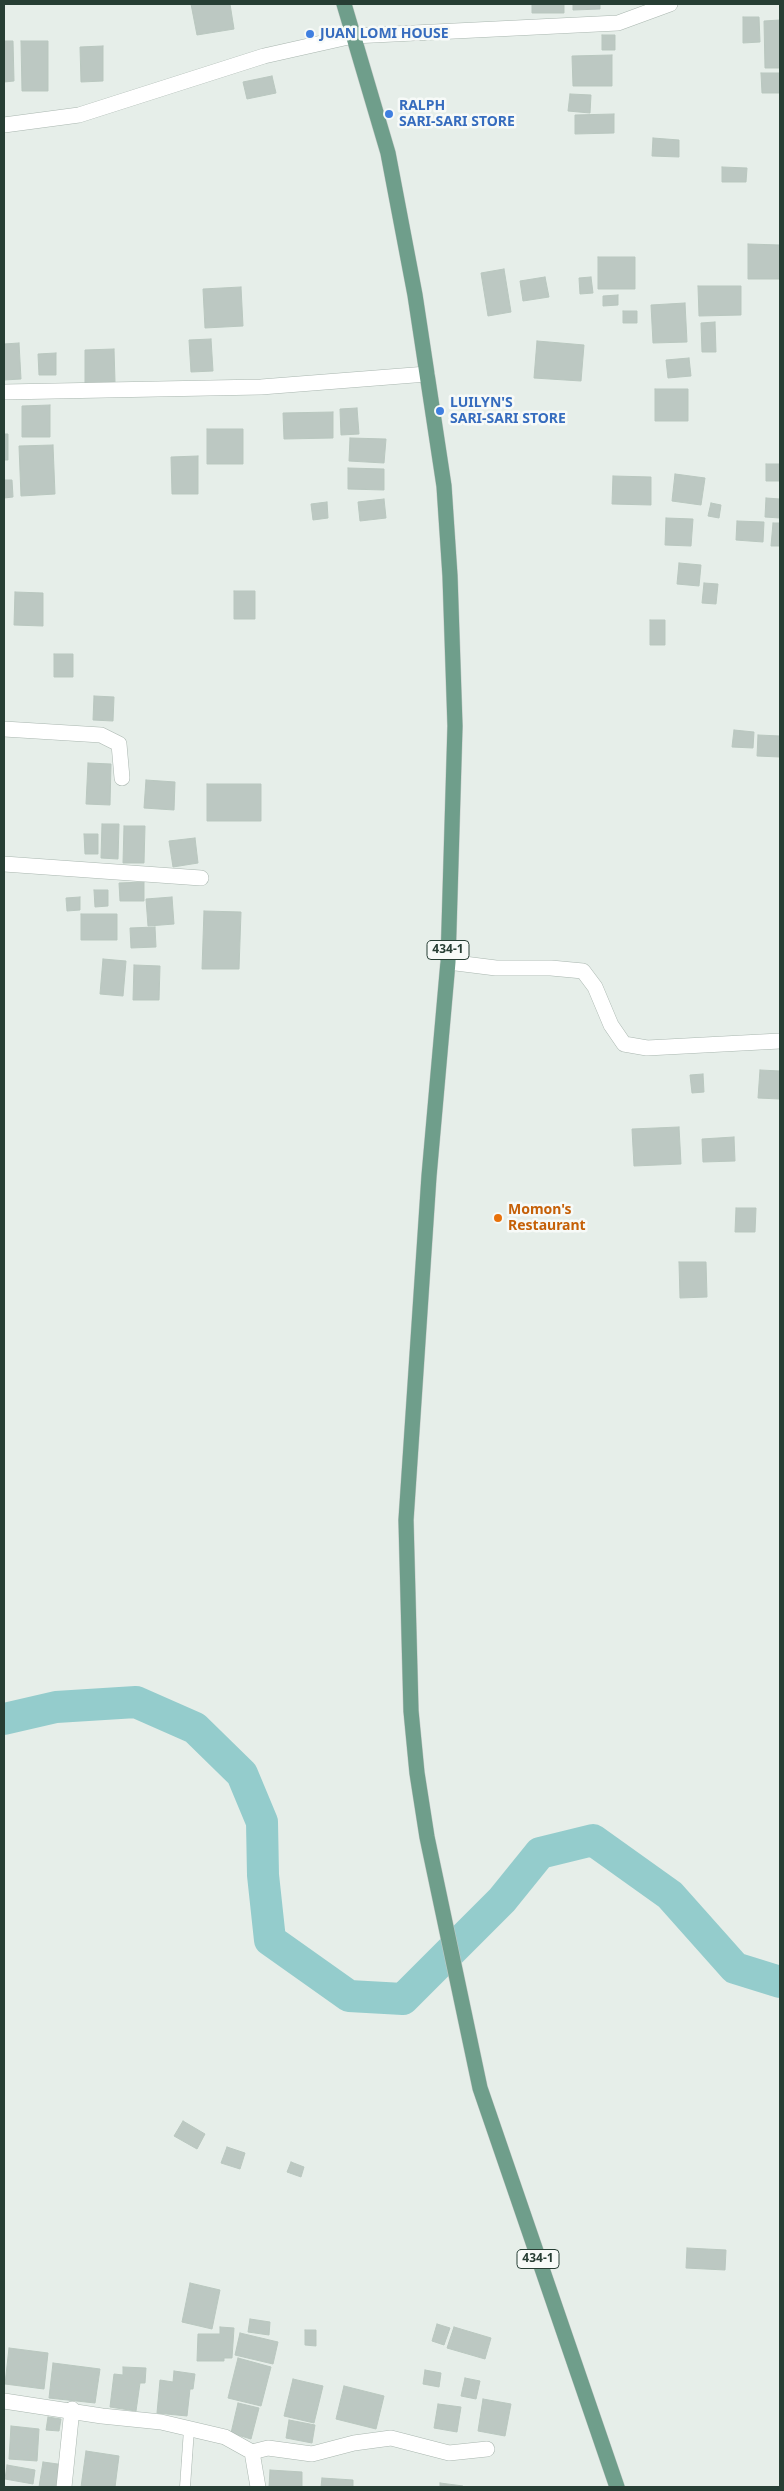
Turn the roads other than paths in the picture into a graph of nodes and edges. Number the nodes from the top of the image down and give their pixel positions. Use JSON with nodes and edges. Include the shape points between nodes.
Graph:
{"nodes":[{"id":1,"x":344,"y":4,"type":"edge"},
{"id":2,"x":670,"y":4,"type":"edge"},
{"id":3,"x":354,"y":36,"type":"junction"},
{"id":4,"x":4,"y":125,"type":"edge"},
{"id":5,"x":427,"y":374,"type":"junction"},
{"id":6,"x":4,"y":392,"type":"edge"},
{"id":7,"x":4,"y":729,"type":"edge"},
{"id":8,"x":122,"y":778,"type":"dead end"},
{"id":9,"x":4,"y":864,"type":"edge"},
{"id":10,"x":201,"y":878,"type":"dead end"},
{"id":11,"x":448,"y":962,"type":"junction"},
{"id":12,"x":780,"y":1041,"type":"edge"},
{"id":13,"x":4,"y":2400,"type":"edge"},
{"id":14,"x":72,"y":2409,"type":"junction"},
{"id":15,"x":190,"y":2429,"type":"junction"},
{"id":16,"x":487,"y":2448,"type":"dead end"},
{"id":17,"x":252,"y":2452,"type":"junction"},
{"id":18,"x":64,"y":2487,"type":"edge"},
{"id":19,"x":185,"y":2487,"type":"edge"},
{"id":20,"x":258,"y":2487,"type":"edge"},
{"id":21,"x":617,"y":2487,"type":"edge"}],
"edges":[{"from":1,"to":3,"type":"main road","number":"434-1"},
{"from":2,"to":3,"type":"street","via":[[618,23]]},
{"from":3,"to":4,"type":"street","via":[[264,56],[79,115]]},
{"from":3,"to":5,"type":"main road","number":"434-1","via":[[388,153]]},
{"from":5,"to":6,"type":"street","via":[[261,387]]},
{"from":5,"to":11,"type":"main road","number":"434-1","via":[[444,486],[453,648],[455,726]]},
{"from":7,"to":8,"type":"street","via":[[101,735],[119,744]]},
{"from":9,"to":10,"type":"street"},
{"from":11,"to":12,"type":"street","via":[[496,968],[583,971],[595,987],[611,1025],[624,1044],[647,1048]]},
{"from":11,"to":21,"type":"main road","number":"434-1","via":[[428,1176],[406,1520],[411,1711],[427,1837],[480,2088]]},
{"from":13,"to":14,"type":"street"},
{"from":14,"to":15,"type":"street"},
{"from":14,"to":18,"type":"street"},
{"from":15,"to":17,"type":"street","via":[[225,2437]]},
{"from":15,"to":19,"type":"lane"},
{"from":16,"to":17,"type":"street","via":[[449,2453],[391,2438],[312,2454],[268,2448]]},
{"from":17,"to":20,"type":"street"}]}
